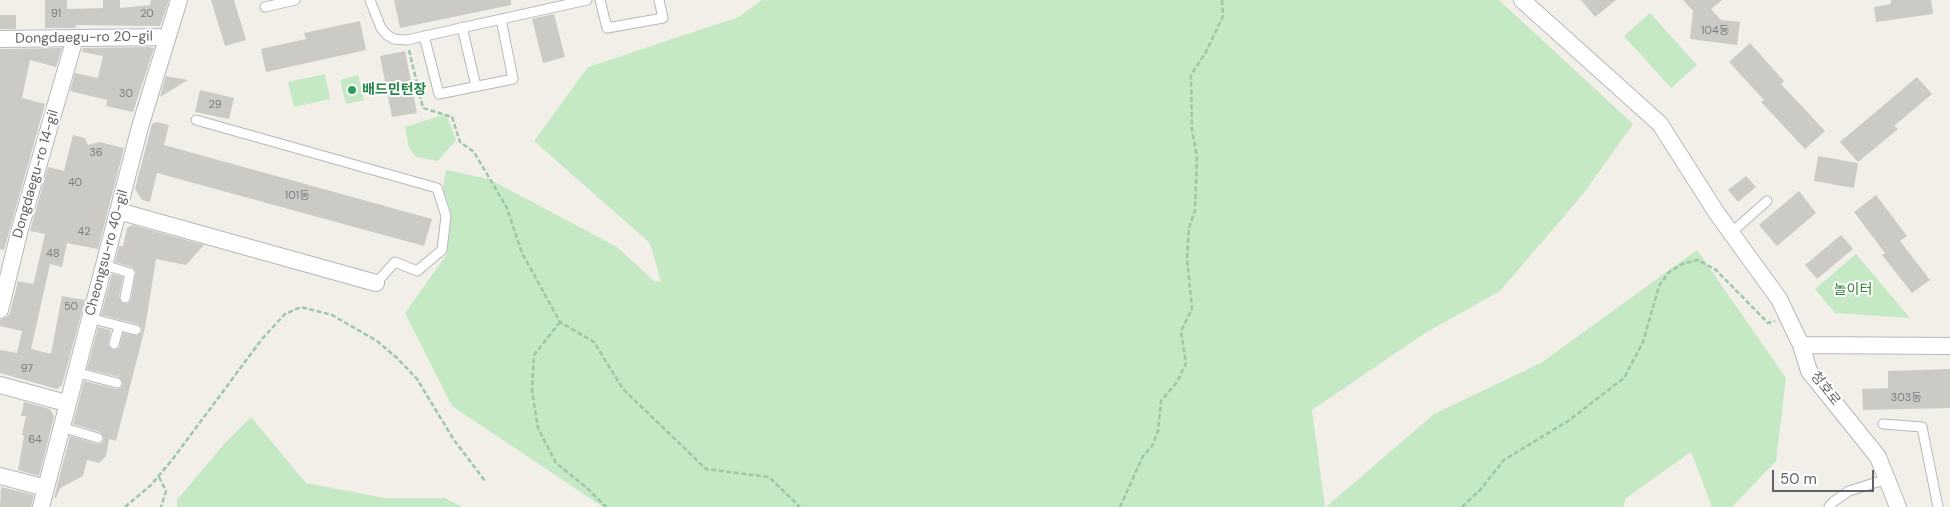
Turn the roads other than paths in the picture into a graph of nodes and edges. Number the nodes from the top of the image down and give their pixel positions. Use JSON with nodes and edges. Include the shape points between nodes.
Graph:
{"nodes":[{"id":1,"x":179,"y":0,"type":"edge"},
{"id":2,"x":295,"y":0,"type":"edge"},
{"id":3,"x":370,"y":0,"type":"edge"},
{"id":4,"x":587,"y":0,"type":"edge"},
{"id":5,"x":600,"y":0,"type":"edge"},
{"id":6,"x":659,"y":0,"type":"edge"},
{"id":7,"x":1522,"y":0,"type":"edge"},
{"id":8,"x":265,"y":7,"type":"dead end"},
{"id":9,"x":501,"y":19,"type":"junction"},
{"id":10,"x":462,"y":27,"type":"junction"},
{"id":11,"x":424,"y":36,"type":"junction"},
{"id":12,"x":167,"y":37,"type":"junction"},
{"id":13,"x":75,"y":38,"type":"junction"},
{"id":14,"x":0,"y":39,"type":"edge"},
{"id":15,"x":476,"y":86,"type":"junction"},
{"id":16,"x":196,"y":120,"type":"dead end"},
{"id":17,"x":1767,"y":202,"type":"dead end"},
{"id":18,"x":118,"y":211,"type":"junction"},
{"id":19,"x":1731,"y":233,"type":"junction"},
{"id":20,"x":104,"y":264,"type":"junction"},
{"id":21,"x":376,"y":283,"type":"joint"},
{"id":22,"x":125,"y":298,"type":"dead end"},
{"id":23,"x":0,"y":310,"type":"edge"},
{"id":24,"x":90,"y":318,"type":"junction"},
{"id":25,"x":119,"y":326,"type":"junction"},
{"id":26,"x":136,"y":330,"type":"dead end"},
{"id":27,"x":114,"y":344,"type":"dead end"},
{"id":28,"x":1801,"y":345,"type":"junction"},
{"id":29,"x":1950,"y":346,"type":"edge"},
{"id":30,"x":75,"y":372,"type":"junction"},
{"id":31,"x":117,"y":383,"type":"dead end"},
{"id":32,"x":0,"y":385,"type":"edge"},
{"id":33,"x":66,"y":403,"type":"junction"},
{"id":34,"x":1883,"y":424,"type":"dead end"},
{"id":35,"x":61,"y":427,"type":"junction"},
{"id":36,"x":98,"y":438,"type":"dead end"},
{"id":37,"x":0,"y":476,"type":"edge"},
{"id":38,"x":1888,"y":479,"type":"junction"},
{"id":39,"x":46,"y":488,"type":"junction"},
{"id":40,"x":41,"y":507,"type":"edge"},
{"id":41,"x":1830,"y":507,"type":"edge"},
{"id":42,"x":1898,"y":507,"type":"edge"},
{"id":43,"x":1938,"y":507,"type":"edge"}],
"edges":[{"from":1,"to":12,"type":"street","name":"Cheongsu-ro 40-gil"},
{"from":2,"to":8,"type":"lane"},
{"from":3,"to":11,"type":"lane","via":[[387,35],[407,40]]},
{"from":4,"to":9,"type":"lane"},
{"from":5,"to":6,"type":"lane","via":[[607,28],[663,18]]},
{"from":7,"to":19,"type":"street","name":"청호로","via":[[1660,124]]},
{"from":9,"to":10,"type":"lane"},
{"from":9,"to":15,"type":"lane","via":[[513,79]]},
{"from":10,"to":11,"type":"lane"},
{"from":10,"to":15,"type":"lane"},
{"from":11,"to":15,"type":"lane","via":[[439,94]]},
{"from":12,"to":13,"type":"street","name":"Dongdaegu-ro 20-gil"},
{"from":12,"to":18,"type":"street","name":"Cheongsu-ro 40-gil"},
{"from":13,"to":14,"type":"street","name":"Dongdaegu-ro 20-gil"},
{"from":13,"to":23,"type":"street","name":"Dongdaegu-ro 14-gil"},
{"from":16,"to":21,"type":"lane","via":[[437,188],[446,216],[442,250],[417,271],[395,262]]},
{"from":17,"to":19,"type":"lane"},
{"from":18,"to":20,"type":"street","name":"Cheongsu-ro 40-gil"},
{"from":18,"to":21,"type":"street"},
{"from":19,"to":28,"type":"street","name":"청호로","via":[[1779,299]]},
{"from":20,"to":22,"type":"lane","via":[[130,273]]},
{"from":20,"to":24,"type":"street","name":"Cheongsu-ro 40-gil"},
{"from":24,"to":25,"type":"lane"},
{"from":24,"to":30,"type":"street","name":"Cheongsu-ro 40-gil"},
{"from":25,"to":26,"type":"lane"},
{"from":25,"to":27,"type":"lane"},
{"from":28,"to":29,"type":"street"},
{"from":28,"to":38,"type":"street","name":"청호로","via":[[1810,371],[1878,457]]},
{"from":30,"to":31,"type":"lane"},
{"from":30,"to":33,"type":"street","name":"Cheongsu-ro 40-gil"},
{"from":32,"to":33,"type":"street"},
{"from":33,"to":35,"type":"street","name":"Cheongsu-ro 40-gil"},
{"from":34,"to":43,"type":"lane","via":[[1922,427]]},
{"from":35,"to":36,"type":"lane"},
{"from":35,"to":39,"type":"street","name":"Cheongsu-ro 40-gil"},
{"from":37,"to":39,"type":"street"},
{"from":38,"to":41,"type":"lane","via":[[1849,491]]},
{"from":38,"to":42,"type":"street","name":"청호로"},
{"from":39,"to":40,"type":"street","name":"Cheongsu-ro 40-gil"}]}
